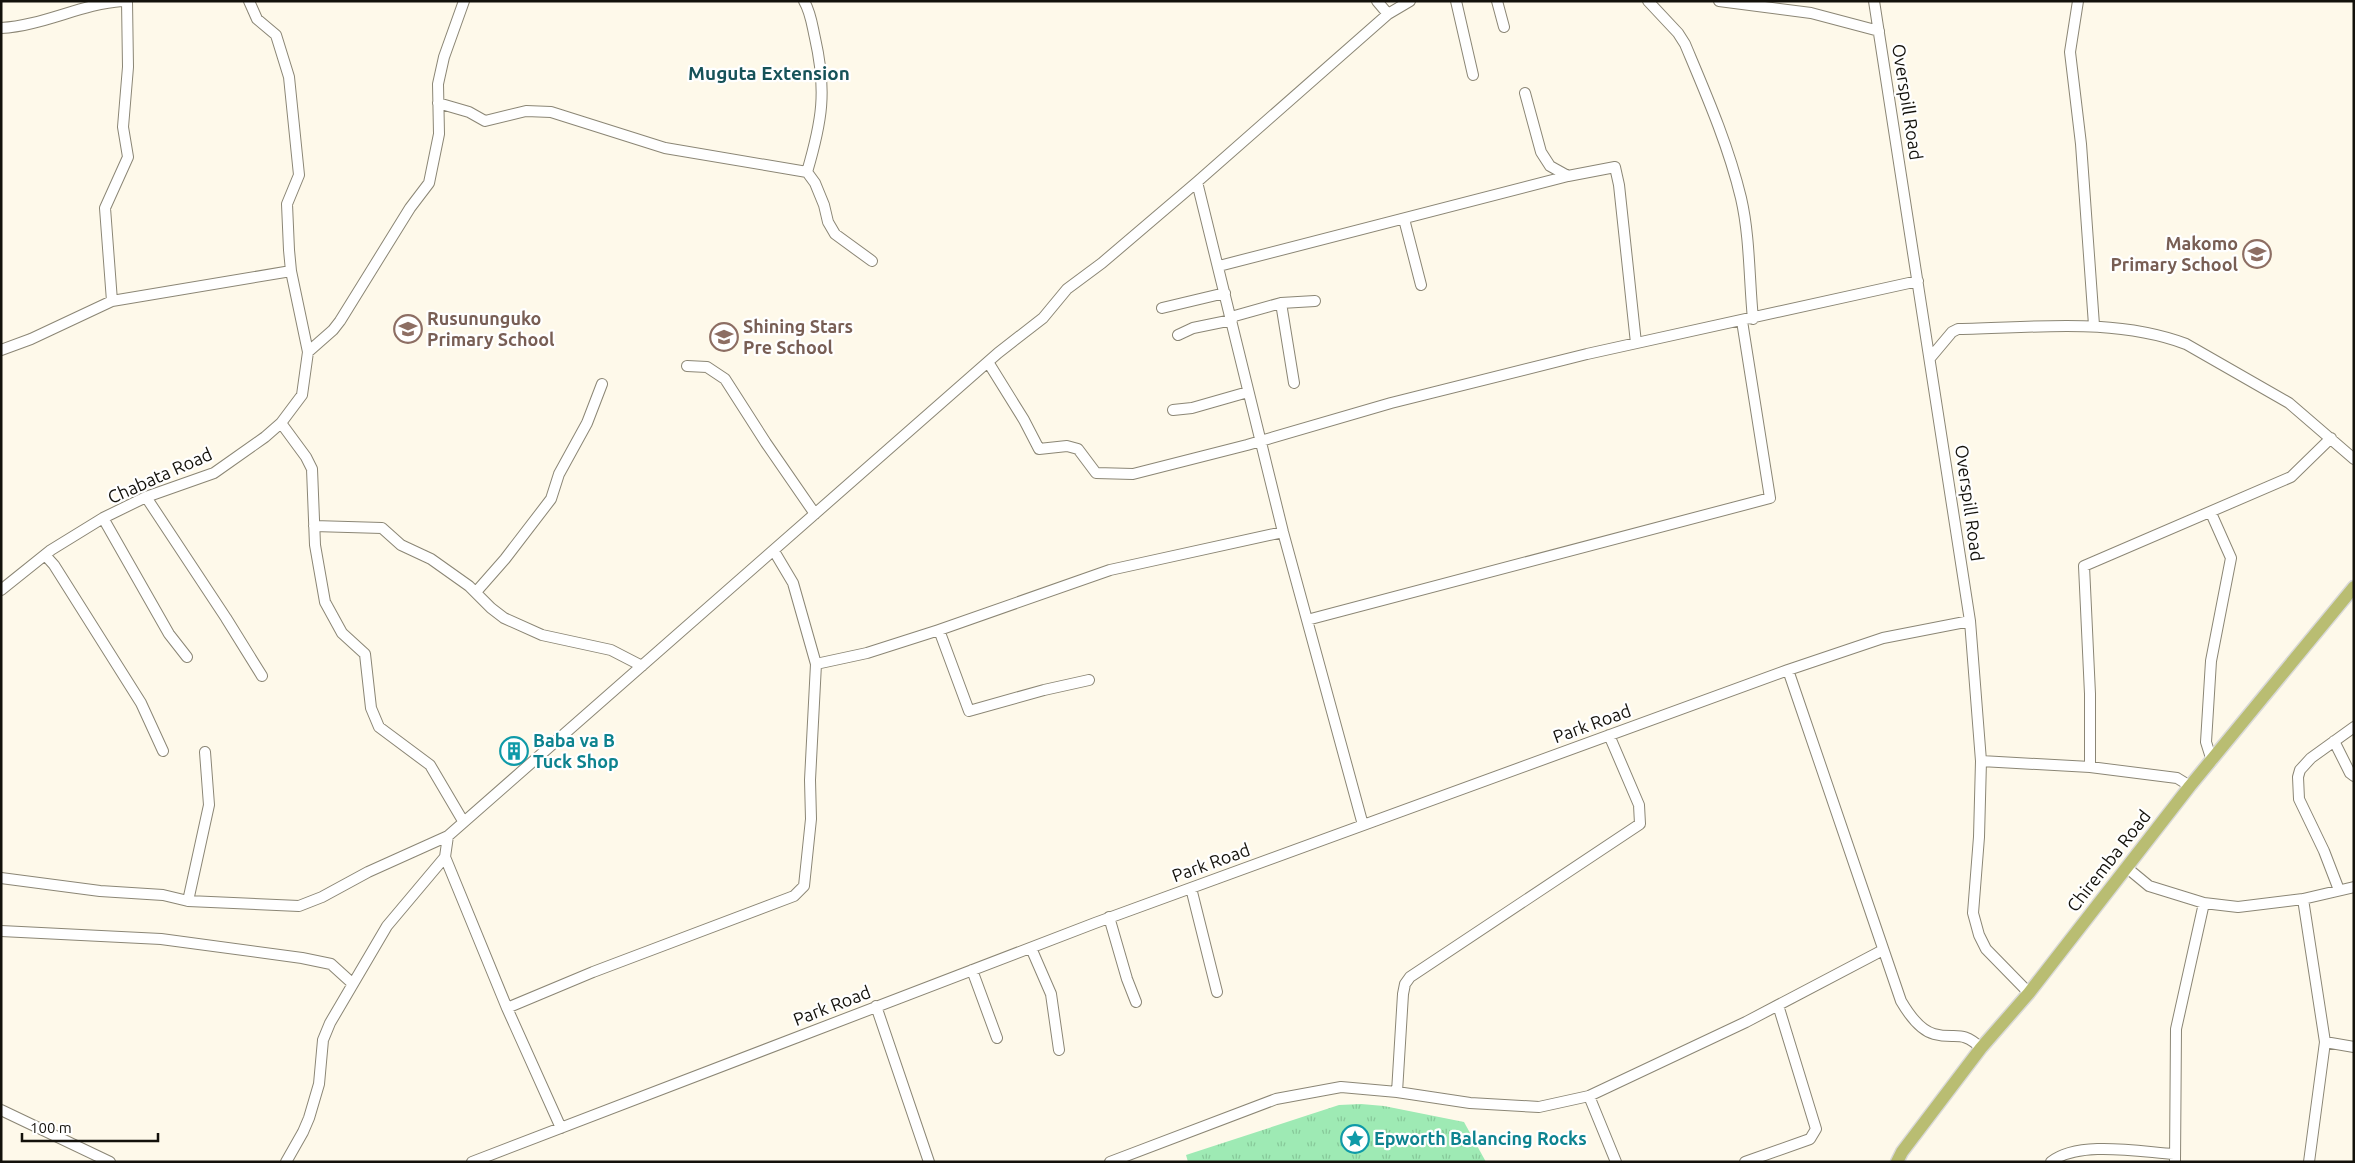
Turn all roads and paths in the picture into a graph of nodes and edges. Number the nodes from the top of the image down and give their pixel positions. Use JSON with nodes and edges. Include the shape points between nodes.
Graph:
{"nodes":[{"id":1,"x":122,"y":1,"type":"edge"},
{"id":2,"x":127,"y":1,"type":"edge"},
{"id":3,"x":249,"y":1,"type":"edge"},
{"id":4,"x":464,"y":1,"type":"edge"},
{"id":5,"x":804,"y":1,"type":"edge"},
{"id":6,"x":1377,"y":1,"type":"edge"},
{"id":7,"x":1410,"y":1,"type":"edge"},
{"id":8,"x":1456,"y":1,"type":"edge"},
{"id":9,"x":1497,"y":1,"type":"edge"},
{"id":10,"x":1648,"y":1,"type":"edge"},
{"id":11,"x":1719,"y":1,"type":"edge"},
{"id":12,"x":1874,"y":1,"type":"edge"},
{"id":13,"x":2078,"y":1,"type":"edge"},
{"id":14,"x":1388,"y":14,"type":"junction"},
{"id":15,"x":1504,"y":27,"type":"dead end"},
{"id":16,"x":1,"y":28,"type":"edge"},
{"id":17,"x":1879,"y":31,"type":"junction"},
{"id":18,"x":1473,"y":76,"type":"dead end"},
{"id":19,"x":1525,"y":93,"type":"dead end"},
{"id":20,"x":438,"y":103,"type":"junction"},
{"id":21,"x":807,"y":172,"type":"junction"},
{"id":22,"x":1568,"y":176,"type":"junction"},
{"id":23,"x":1197,"y":182,"type":"junction"},
{"id":24,"x":1404,"y":219,"type":"junction"},
{"id":25,"x":872,"y":261,"type":"dead end"},
{"id":26,"x":1219,"y":266,"type":"junction"},
{"id":27,"x":291,"y":271,"type":"junction"},
{"id":28,"x":1918,"y":281,"type":"junction"},
{"id":29,"x":1421,"y":284,"type":"dead end"},
{"id":30,"x":1225,"y":293,"type":"junction"},
{"id":31,"x":112,"y":301,"type":"junction"},
{"id":32,"x":1315,"y":301,"type":"dead end"},
{"id":33,"x":1282,"y":303,"type":"junction"},
{"id":34,"x":1162,"y":308,"type":"dead end"},
{"id":35,"x":1231,"y":318,"type":"junction"},
{"id":36,"x":1753,"y":319,"type":"junction"},
{"id":37,"x":1742,"y":321,"type":"junction"},
{"id":38,"x":2094,"y":325,"type":"junction"},
{"id":39,"x":1178,"y":335,"type":"dead end"},
{"id":40,"x":1636,"y":343,"type":"junction"},
{"id":41,"x":1,"y":350,"type":"edge"},
{"id":42,"x":308,"y":352,"type":"junction"},
{"id":43,"x":1931,"y":357,"type":"junction"},
{"id":44,"x":988,"y":362,"type":"junction"},
{"id":45,"x":687,"y":366,"type":"dead end"},
{"id":46,"x":602,"y":384,"type":"dead end"},
{"id":47,"x":1294,"y":384,"type":"dead end"},
{"id":48,"x":1248,"y":392,"type":"junction"},
{"id":49,"x":1173,"y":410,"type":"dead end"},
{"id":50,"x":281,"y":423,"type":"junction"},
{"id":51,"x":2331,"y":438,"type":"junction"},
{"id":52,"x":1260,"y":441,"type":"junction"},
{"id":53,"x":2354,"y":459,"type":"edge"},
{"id":54,"x":146,"y":497,"type":"junction"},
{"id":55,"x":2211,"y":513,"type":"junction"},
{"id":56,"x":815,"y":514,"type":"junction"},
{"id":57,"x":103,"y":518,"type":"junction"},
{"id":58,"x":314,"y":526,"type":"junction"},
{"id":59,"x":1283,"y":532,"type":"junction"},
{"id":60,"x":774,"y":551,"type":"junction"},
{"id":61,"x":45,"y":555,"type":"junction"},
{"id":62,"x":2354,"y":587,"type":"edge"},
{"id":63,"x":1,"y":590,"type":"edge"},
{"id":64,"x":476,"y":592,"type":"junction"},
{"id":65,"x":1307,"y":620,"type":"junction"},
{"id":66,"x":1970,"y":621,"type":"junction"},
{"id":67,"x":939,"y":630,"type":"junction"},
{"id":68,"x":187,"y":657,"type":"dead end"},
{"id":69,"x":816,"y":664,"type":"junction"},
{"id":70,"x":642,"y":666,"type":"junction"},
{"id":71,"x":1788,"y":670,"type":"junction"},
{"id":72,"x":262,"y":676,"type":"dead end"},
{"id":73,"x":1089,"y":680,"type":"dead end"},
{"id":74,"x":2354,"y":727,"type":"edge"},
{"id":75,"x":1609,"y":735,"type":"junction"},
{"id":76,"x":2334,"y":742,"type":"junction"},
{"id":77,"x":163,"y":751,"type":"dead end"},
{"id":78,"x":206,"y":752,"type":"dead end"},
{"id":79,"x":1981,"y":761,"type":"junction"},
{"id":80,"x":2212,"y":761,"type":"junction"},
{"id":81,"x":2090,"y":767,"type":"junction"},
{"id":82,"x":2354,"y":776,"type":"edge"},
{"id":83,"x":2190,"y":786,"type":"junction"},
{"id":84,"x":463,"y":820,"type":"junction"},
{"id":85,"x":1363,"y":825,"type":"junction"},
{"id":86,"x":448,"y":836,"type":"junction"},
{"id":87,"x":445,"y":857,"type":"junction"},
{"id":88,"x":2126,"y":867,"type":"junction"},
{"id":89,"x":1,"y":878,"type":"edge"},
{"id":90,"x":2354,"y":887,"type":"edge"},
{"id":91,"x":1191,"y":888,"type":"junction"},
{"id":92,"x":2339,"y":890,"type":"junction"},
{"id":93,"x":2303,"y":899,"type":"junction"},
{"id":94,"x":188,"y":901,"type":"junction"},
{"id":95,"x":2204,"y":904,"type":"junction"},
{"id":96,"x":1109,"y":917,"type":"junction"},
{"id":97,"x":1,"y":931,"type":"edge"},
{"id":98,"x":1031,"y":948,"type":"junction"},
{"id":99,"x":1883,"y":950,"type":"junction"},
{"id":100,"x":972,"y":970,"type":"junction"},
{"id":101,"x":353,"y":984,"type":"junction"},
{"id":102,"x":1217,"y":992,"type":"dead end"},
{"id":103,"x":2029,"y":993,"type":"junction"},
{"id":104,"x":1136,"y":1002,"type":"dead end"},
{"id":105,"x":876,"y":1006,"type":"junction"},
{"id":106,"x":1778,"y":1006,"type":"junction"},
{"id":107,"x":507,"y":1008,"type":"junction"},
{"id":108,"x":997,"y":1038,"type":"dead end"},
{"id":109,"x":2325,"y":1042,"type":"junction"},
{"id":110,"x":2354,"y":1047,"type":"edge"},
{"id":111,"x":1981,"y":1048,"type":"junction"},
{"id":112,"x":1059,"y":1050,"type":"dead end"},
{"id":113,"x":1397,"y":1092,"type":"junction"},
{"id":114,"x":1589,"y":1096,"type":"junction"},
{"id":115,"x":1,"y":1110,"type":"edge"},
{"id":116,"x":561,"y":1128,"type":"junction"},
{"id":117,"x":2174,"y":1158,"type":"edge"},
{"id":118,"x":110,"y":1162,"type":"edge"},
{"id":119,"x":286,"y":1162,"type":"edge"},
{"id":120,"x":472,"y":1162,"type":"edge"},
{"id":121,"x":928,"y":1162,"type":"edge"},
{"id":122,"x":1110,"y":1162,"type":"edge"},
{"id":123,"x":1616,"y":1162,"type":"edge"},
{"id":124,"x":1744,"y":1162,"type":"edge"},
{"id":125,"x":1897,"y":1162,"type":"edge"},
{"id":126,"x":2051,"y":1162,"type":"edge"},
{"id":127,"x":2308,"y":1162,"type":"edge"}],
"edges":[{"from":1,"to":16,"type":"street","via":[[103,3],[17,27]]},
{"from":2,"to":31,"type":"street","via":[[128,68],[123,127],[128,157],[105,208]]},
{"from":3,"to":27,"type":"street","name":"Chabata Road","via":[[257,18],[276,35],[289,77],[299,175],[287,204]]},
{"from":4,"to":20,"type":"street","via":[[444,56]]},
{"from":5,"to":21,"type":"street","via":[[810,13],[823,89],[820,121]]},
{"from":6,"to":14,"type":"street"},
{"from":7,"to":14,"type":"street"},
{"from":8,"to":18,"type":"street"},
{"from":9,"to":15,"type":"street"},
{"from":10,"to":36,"type":"street","via":[[1685,44],[1727,149],[1741,199]]},
{"from":11,"to":17,"type":"street","via":[[1811,13]]},
{"from":12,"to":17,"type":"street","name":"Overspill Road"},
{"from":13,"to":38,"type":"street","via":[[2070,52]]},
{"from":14,"to":23,"type":"street"},
{"from":17,"to":28,"type":"street","name":"Overspill Road"},
{"from":19,"to":22,"type":"street","via":[[1541,152],[1550,166]]},
{"from":20,"to":21,"type":"street","via":[[469,112],[485,121],[526,111],[551,112],[666,148]]},
{"from":20,"to":42,"type":"street","via":[[438,146],[428,187],[410,208],[336,326]]},
{"from":21,"to":25,"type":"street","via":[[815,183],[835,234]]},
{"from":22,"to":24,"type":"street"},
{"from":22,"to":40,"type":"street","via":[[1615,167]]},
{"from":23,"to":26,"type":"street"},
{"from":23,"to":44,"type":"street","via":[[1067,289],[1043,318]]},
{"from":24,"to":26,"type":"street"},
{"from":24,"to":29,"type":"street"},
{"from":26,"to":30,"type":"street"},
{"from":27,"to":31,"type":"street"},
{"from":27,"to":42,"type":"street","name":"Chabata Road"},
{"from":28,"to":36,"type":"street"},
{"from":28,"to":43,"type":"street","name":"Overspill Road"},
{"from":30,"to":34,"type":"street"},
{"from":30,"to":35,"type":"street"},
{"from":31,"to":41,"type":"street"},
{"from":32,"to":33,"type":"street"},
{"from":33,"to":35,"type":"street"},
{"from":33,"to":47,"type":"street"},
{"from":35,"to":39,"type":"street"},
{"from":35,"to":48,"type":"street"},
{"from":36,"to":37,"type":"street"},
{"from":37,"to":40,"type":"street"},
{"from":37,"to":65,"type":"street","via":[[1770,498]]},
{"from":38,"to":43,"type":"street","via":[[1958,329]]},
{"from":38,"to":51,"type":"street","via":[[2132,330],[2186,344],[2288,402]]},
{"from":40,"to":52,"type":"street","via":[[1391,403]]},
{"from":42,"to":50,"type":"street","name":"Chabata Road","via":[[302,395]]},
{"from":43,"to":66,"type":"street","name":"Overspill Road"},
{"from":44,"to":52,"type":"street","via":[[1024,420],[1038,450],[1067,446],[1078,449],[1096,473],[1134,474]]},
{"from":44,"to":56,"type":"street"},
{"from":45,"to":56,"type":"street","via":[[707,367],[725,378]]},
{"from":46,"to":64,"type":"street","via":[[587,422],[559,474],[551,499]]},
{"from":48,"to":49,"type":"street"},
{"from":48,"to":52,"type":"street"},
{"from":50,"to":54,"type":"street","name":"Chabata Road","via":[[214,472]]},
{"from":50,"to":58,"type":"street","via":[[312,469]]},
{"from":51,"to":53,"type":"street"},
{"from":51,"to":55,"type":"street","via":[[2291,476]]},
{"from":52,"to":59,"type":"street"},
{"from":54,"to":57,"type":"street","name":"Chabata Road"},
{"from":54,"to":72,"type":"street"},
{"from":55,"to":80,"type":"street","via":[[2231,558],[2211,661],[2206,742]]},
{"from":55,"to":81,"type":"street","via":[[2084,566]]},
{"from":56,"to":60,"type":"street"},
{"from":57,"to":61,"type":"street","name":"Chabata Road"},
{"from":57,"to":68,"type":"street","via":[[169,634]]},
{"from":58,"to":64,"type":"street","via":[[382,528],[401,546],[431,559]]},
{"from":58,"to":84,"type":"street","via":[[323,596],[342,633],[365,654],[375,720],[385,733],[430,766]]},
{"from":59,"to":65,"type":"street"},
{"from":59,"to":67,"type":"street","via":[[1097,573]]},
{"from":60,"to":69,"type":"street","via":[[793,583]]},
{"from":60,"to":70,"type":"street"},
{"from":61,"to":63,"type":"street","name":"Chabata Road"},
{"from":61,"to":77,"type":"street","via":[[141,702]]},
{"from":62,"to":80,"type":"main road","name":"Chiremba Road"},
{"from":64,"to":70,"type":"street","via":[[496,612],[524,628],[611,650]]},
{"from":65,"to":85,"type":"street"},
{"from":66,"to":71,"type":"street","name":"Park Road","via":[[1883,638]]},
{"from":66,"to":79,"type":"street","name":"Overspill Road"},
{"from":67,"to":69,"type":"street","via":[[867,653]]},
{"from":67,"to":73,"type":"street","via":[[969,711]]},
{"from":69,"to":107,"type":"street","via":[[811,819],[804,886],[794,896]]},
{"from":70,"to":84,"type":"street"},
{"from":71,"to":75,"type":"street","name":"Park Road"},
{"from":71,"to":99,"type":"street"},
{"from":74,"to":76,"type":"street"},
{"from":75,"to":85,"type":"street","name":"Park Road"},
{"from":75,"to":113,"type":"street","via":[[1639,805],[1640,824],[1410,977],[1403,994]]},
{"from":76,"to":82,"type":"street"},
{"from":76,"to":92,"type":"street","via":[[2300,770],[2297,789]]},
{"from":78,"to":94,"type":"street","via":[[209,806]]},
{"from":79,"to":81,"type":"street"},
{"from":79,"to":103,"type":"street","name":"Overspill Road","via":[[1973,913],[1986,949]]},
{"from":80,"to":83,"type":"main road","name":"Chiremba Road"},
{"from":81,"to":83,"type":"street","via":[[2177,778]]},
{"from":83,"to":88,"type":"main road","name":"Chiremba Road"},
{"from":84,"to":86,"type":"street"},
{"from":85,"to":91,"type":"street","name":"Park Road"},
{"from":86,"to":87,"type":"street"},
{"from":86,"to":94,"type":"street","via":[[299,906]]},
{"from":87,"to":101,"type":"street","via":[[387,926]]},
{"from":87,"to":107,"type":"street"},
{"from":88,"to":95,"type":"street","via":[[2149,886]]},
{"from":88,"to":103,"type":"main road","name":"Chiremba Road"},
{"from":89,"to":94,"type":"street","via":[[100,891],[163,895]]},
{"from":90,"to":92,"type":"street"},
{"from":91,"to":96,"type":"street","name":"Park Road"},
{"from":91,"to":102,"type":"street"},
{"from":92,"to":93,"type":"street"},
{"from":93,"to":95,"type":"street","via":[[2238,907]]},
{"from":93,"to":109,"type":"street"},
{"from":95,"to":117,"type":"street","via":[[2176,1029]]},
{"from":96,"to":98,"type":"street","name":"Park Road"},
{"from":96,"to":104,"type":"street"},
{"from":97,"to":101,"type":"street","via":[[161,938],[302,958],[331,964]]},
{"from":98,"to":100,"type":"street","name":"Park Road"},
{"from":98,"to":112,"type":"street","via":[[1051,994]]},
{"from":99,"to":106,"type":"street"},
{"from":99,"to":111,"type":"street","via":[[1901,1001],[1920,1026],[1933,1034],[1968,1036]]},
{"from":100,"to":105,"type":"street","name":"Park Road"},
{"from":100,"to":108,"type":"street"},
{"from":101,"to":119,"type":"street","via":[[323,1040],[319,1084],[309,1118]]},
{"from":103,"to":111,"type":"main road","name":"Chiremba Road"},
{"from":105,"to":116,"type":"street","name":"Park Road"},
{"from":105,"to":121,"type":"street"},
{"from":106,"to":114,"type":"street"},
{"from":106,"to":124,"type":"street","via":[[1816,1129],[1810,1139]]},
{"from":107,"to":116,"type":"street"},
{"from":109,"to":110,"type":"street"},
{"from":109,"to":127,"type":"street"},
{"from":111,"to":125,"type":"main road","name":"Chiremba Road"},
{"from":113,"to":114,"type":"street","via":[[1470,1103],[1539,1107]]},
{"from":113,"to":122,"type":"street","via":[[1342,1087],[1276,1099]]},
{"from":114,"to":123,"type":"street"},
{"from":115,"to":118,"type":"street"},
{"from":116,"to":120,"type":"street","name":"Park Road"},
{"from":117,"to":126,"type":"street","via":[[2084,1150]]}]}
